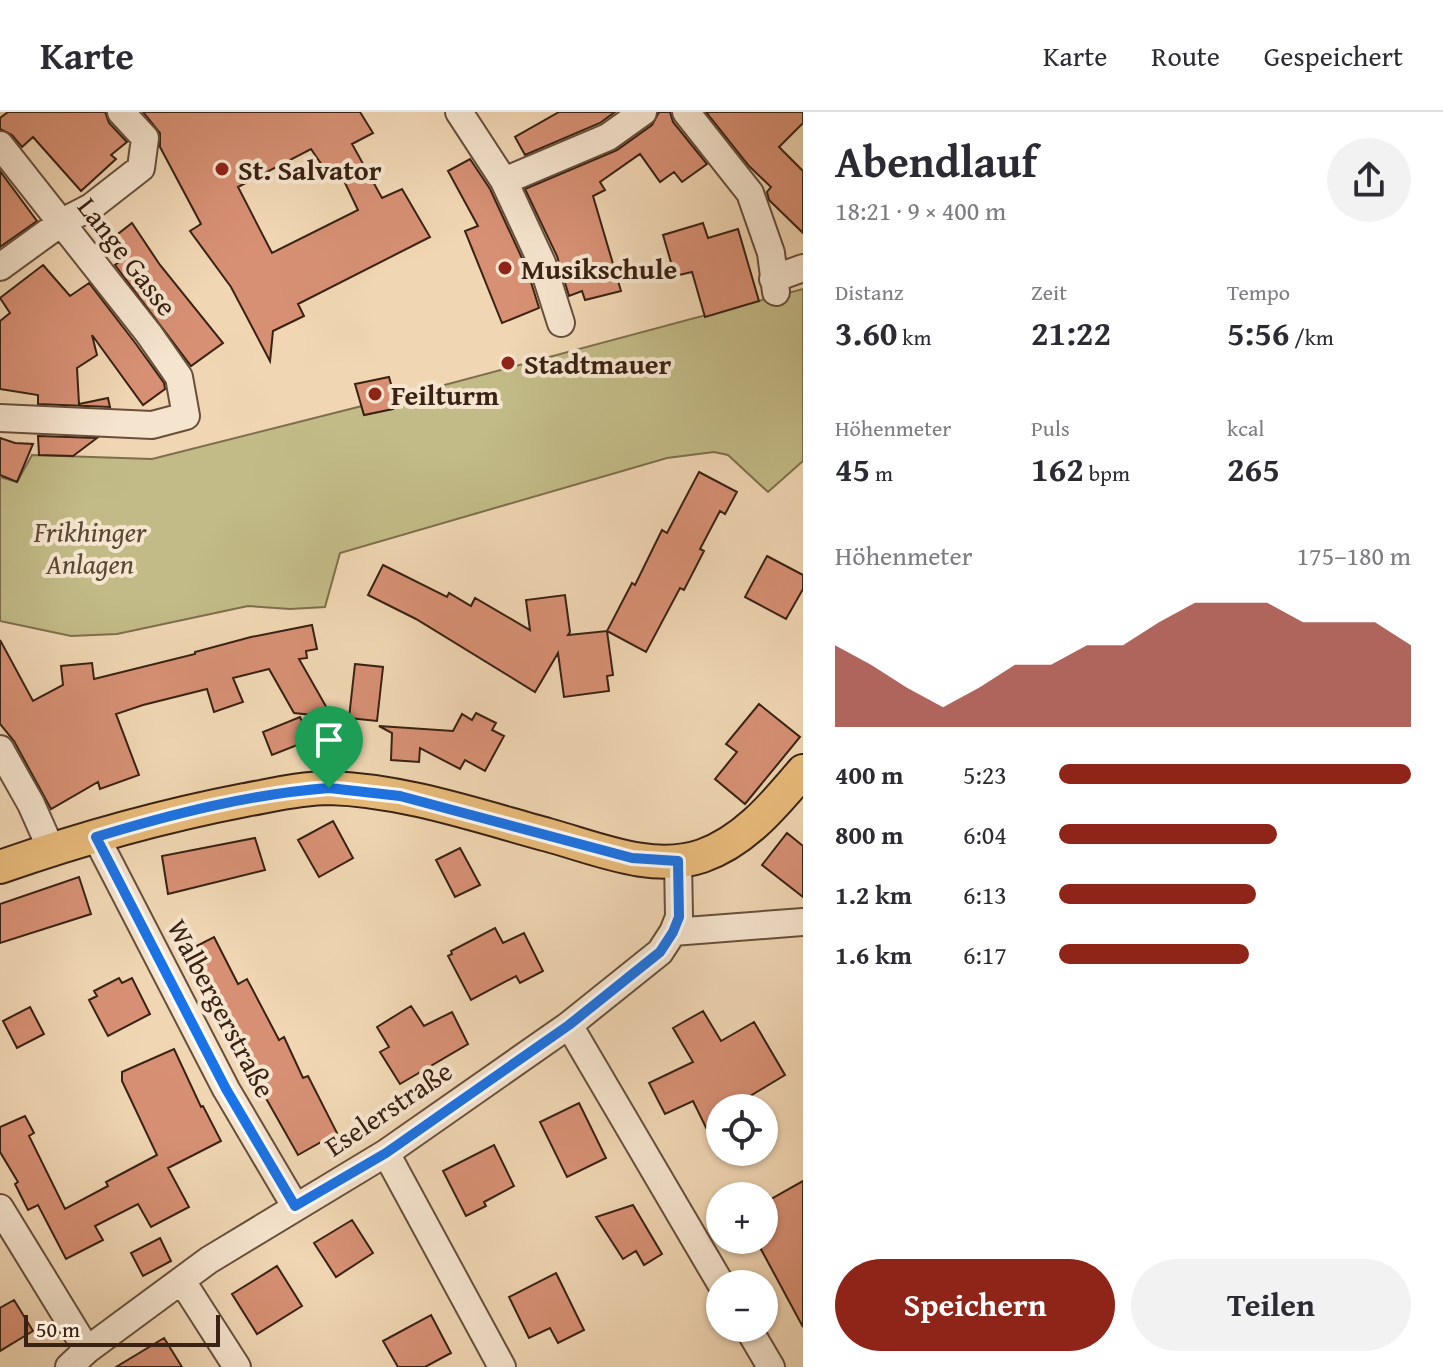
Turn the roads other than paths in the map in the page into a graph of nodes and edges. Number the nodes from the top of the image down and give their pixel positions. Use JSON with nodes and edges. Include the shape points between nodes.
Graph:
{"nodes":[{"id":1,"x":121,"y":112,"type":"edge"},
{"id":2,"x":459,"y":112,"type":"edge"},
{"id":3,"x":643,"y":112,"type":"edge"},
{"id":4,"x":686,"y":112,"type":"edge"},
{"id":5,"x":0,"y":145,"type":"edge"},
{"id":6,"x":504,"y":181,"type":"junction"},
{"id":7,"x":62,"y":222,"type":"junction"},
{"id":8,"x":0,"y":267,"type":"edge"},
{"id":9,"x":803,"y":268,"type":"edge"},
{"id":10,"x":561,"y":323,"type":"dead end"},
{"id":11,"x":0,"y":418,"type":"edge"},
{"id":12,"x":0,"y":749,"type":"edge"},
{"id":13,"x":803,"y":771,"type":"edge"},
{"id":14,"x":96,"y":837,"type":"junction"},
{"id":15,"x":51,"y":849,"type":"junction"},
{"id":16,"x":678,"y":861,"type":"junction"},
{"id":17,"x":0,"y":867,"type":"edge"},
{"id":18,"x":803,"y":922,"type":"edge"},
{"id":19,"x":673,"y":932,"type":"junction"},
{"id":20,"x":569,"y":1025,"type":"junction"},
{"id":21,"x":386,"y":1153,"type":"junction"},
{"id":22,"x":295,"y":1206,"type":"junction"},
{"id":23,"x":0,"y":1208,"type":"edge"},
{"id":24,"x":713,"y":1270,"type":"edge"},
{"id":25,"x":182,"y":1281,"type":"junction"},
{"id":26,"x":756,"y":1342,"type":"edge"},
{"id":27,"x":78,"y":1359,"type":"edge"},
{"id":28,"x":237,"y":1367,"type":"edge"},
{"id":29,"x":502,"y":1367,"type":"edge"},
{"id":30,"x":771,"y":1367,"type":"edge"}],
"edges":[{"from":1,"to":7,"type":"street","via":[[145,138],[141,168]]},
{"from":2,"to":6,"type":"street"},
{"from":3,"to":6,"type":"street","via":[[608,137]]},
{"from":4,"to":9,"type":"street","via":[[750,193],[771,253],[774,286]]},
{"from":5,"to":7,"type":"street","name":"Lange Gasse"},
{"from":6,"to":10,"type":"street","via":[[542,263]]},
{"from":7,"to":8,"type":"street"},
{"from":7,"to":11,"type":"street","name":"Lange Gasse","via":[[179,377],[186,416],[152,425]]},
{"from":12,"to":15,"type":"street"},
{"from":13,"to":16,"type":"main road","via":[[748,830],[712,852]]},
{"from":14,"to":15,"type":"main road"},
{"from":14,"to":16,"type":"main road","via":[[184,812],[329,788],[400,796],[632,858]]},
{"from":14,"to":22,"type":"street","name":"Walbergerstraße","via":[[226,1089]]},
{"from":15,"to":17,"type":"main road"},
{"from":16,"to":19,"type":"street","via":[[680,907]]},
{"from":18,"to":19,"type":"street"},
{"from":19,"to":20,"type":"street","name":"Eselerstraße","via":[[660,952]]},
{"from":20,"to":21,"type":"street","name":"Eselerstraße"},
{"from":20,"to":24,"type":"street"},
{"from":21,"to":22,"type":"street","name":"Eselerstraße"},
{"from":21,"to":29,"type":"street"},
{"from":22,"to":25,"type":"street","name":"Eselerstraße"},
{"from":23,"to":27,"type":"street"},
{"from":25,"to":27,"type":"street","name":"Eselerstraße"},
{"from":25,"to":28,"type":"street"},
{"from":26,"to":30,"type":"street"}]}
